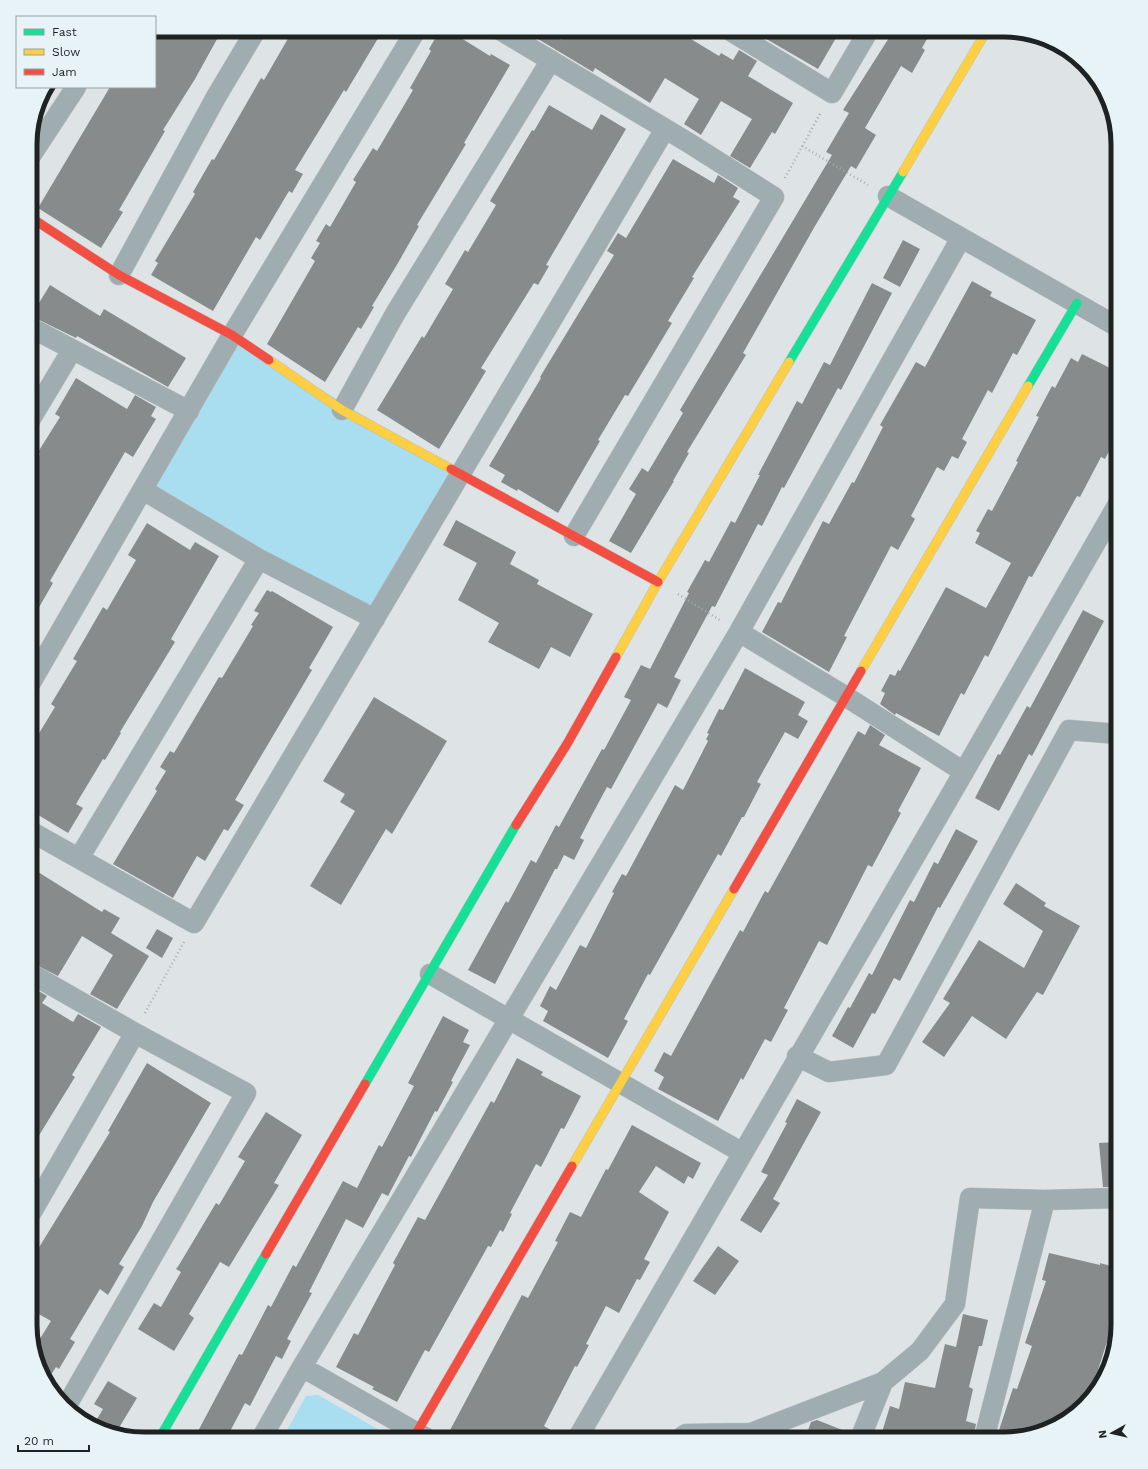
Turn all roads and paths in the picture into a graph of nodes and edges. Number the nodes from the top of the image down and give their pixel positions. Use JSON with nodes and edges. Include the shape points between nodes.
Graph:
{"nodes":[{"id":1,"x":252,"y":37,"type":"edge"},
{"id":2,"x":412,"y":37,"type":"edge"},
{"id":3,"x":512,"y":37,"type":"edge"},
{"id":4,"x":741,"y":37,"type":"edge"},
{"id":5,"x":865,"y":37,"type":"edge"},
{"id":6,"x":983,"y":37,"type":"edge"},
{"id":7,"x":551,"y":60,"type":"junction"},
{"id":8,"x":75,"y":88,"type":"edge"},
{"id":9,"x":832,"y":92,"type":"junction"},
{"id":10,"x":666,"y":129,"type":"junction"},
{"id":11,"x":37,"y":146,"type":"edge"},
{"id":12,"x":802,"y":146,"type":"junction"},
{"id":13,"x":888,"y":196,"type":"junction"},
{"id":14,"x":774,"y":197,"type":"junction"},
{"id":15,"x":37,"y":222,"type":"edge"},
{"id":16,"x":961,"y":238,"type":"junction"},
{"id":17,"x":119,"y":275,"type":"junction"},
{"id":18,"x":1077,"y":303,"type":"junction"},
{"id":19,"x":1111,"y":323,"type":"edge"},
{"id":20,"x":37,"y":331,"type":"edge"},
{"id":21,"x":232,"y":335,"type":"junction"},
{"id":22,"x":72,"y":350,"type":"junction"},
{"id":23,"x":37,"y":408,"type":"edge"},
{"id":24,"x":342,"y":410,"type":"junction"},
{"id":25,"x":189,"y":411,"type":"junction"},
{"id":26,"x":461,"y":474,"type":"junction"},
{"id":27,"x":143,"y":490,"type":"junction"},
{"id":28,"x":1111,"y":530,"type":"edge"},
{"id":29,"x":574,"y":536,"type":"junction"},
{"id":30,"x":258,"y":559,"type":"junction"},
{"id":31,"x":658,"y":582,"type":"junction"},
{"id":32,"x":374,"y":619,"type":"junction"},
{"id":33,"x":738,"y":632,"type":"junction"},
{"id":34,"x":37,"y":672,"type":"edge"},
{"id":35,"x":845,"y":696,"type":"junction"},
{"id":36,"x":1111,"y":733,"type":"edge"},
{"id":37,"x":964,"y":772,"type":"junction"},
{"id":38,"x":37,"y":835,"type":"edge"},
{"id":39,"x":79,"y":858,"type":"junction"},
{"id":40,"x":194,"y":923,"type":"junction"},
{"id":41,"x":430,"y":974,"type":"junction"},
{"id":42,"x":37,"y":977,"type":"edge"},
{"id":43,"x":509,"y":1019,"type":"junction"},
{"id":44,"x":134,"y":1033,"type":"junction"},
{"id":45,"x":797,"y":1056,"type":"junction"},
{"id":46,"x":622,"y":1083,"type":"junction"},
{"id":47,"x":741,"y":1152,"type":"junction"},
{"id":48,"x":1111,"y":1198,"type":"edge"},
{"id":49,"x":1045,"y":1200,"type":"junction"},
{"id":50,"x":37,"y":1203,"type":"edge"},
{"id":51,"x":302,"y":1367,"type":"junction"},
{"id":52,"x":883,"y":1382,"type":"junction"},
{"id":53,"x":70,"y":1401,"type":"edge"},
{"id":54,"x":163,"y":1432,"type":"edge"},
{"id":55,"x":265,"y":1432,"type":"edge"},
{"id":56,"x":415,"y":1432,"type":"edge"},
{"id":57,"x":424,"y":1432,"type":"edge"},
{"id":58,"x":581,"y":1432,"type":"edge"},
{"id":59,"x":754,"y":1432,"type":"edge"},
{"id":60,"x":863,"y":1432,"type":"edge"},
{"id":61,"x":986,"y":1432,"type":"edge"}],
"edges":[{"from":1,"to":17,"type":"street","via":[[216,97]]},
{"from":2,"to":21,"type":"street"},
{"from":3,"to":7,"type":"street"},
{"from":4,"to":9,"type":"street"},
{"from":5,"to":9,"type":"street"},
{"from":6,"to":13,"type":"street"},
{"from":7,"to":10,"type":"street"},
{"from":7,"to":24,"type":"street","via":[[395,314]]},
{"from":8,"to":11,"type":"street"},
{"from":9,"to":12,"type":"path"},
{"from":10,"to":14,"type":"street"},
{"from":10,"to":26,"type":"street"},
{"from":12,"to":13,"type":"path"},
{"from":12,"to":14,"type":"path"},
{"from":13,"to":16,"type":"street"},
{"from":13,"to":31,"type":"street"},
{"from":14,"to":29,"type":"street"},
{"from":15,"to":17,"type":"street"},
{"from":16,"to":18,"type":"street"},
{"from":16,"to":33,"type":"street"},
{"from":17,"to":21,"type":"street"},
{"from":18,"to":19,"type":"street"},
{"from":18,"to":35,"type":"street"},
{"from":20,"to":22,"type":"street"},
{"from":21,"to":24,"type":"street"},
{"from":21,"to":25,"type":"street"},
{"from":22,"to":23,"type":"street"},
{"from":22,"to":25,"type":"street"},
{"from":24,"to":26,"type":"street"},
{"from":25,"to":27,"type":"street"},
{"from":26,"to":29,"type":"street"},
{"from":26,"to":32,"type":"street"},
{"from":27,"to":30,"type":"street"},
{"from":27,"to":34,"type":"street"},
{"from":28,"to":37,"type":"street"},
{"from":29,"to":31,"type":"street"},
{"from":30,"to":32,"type":"street"},
{"from":30,"to":39,"type":"street"},
{"from":31,"to":33,"type":"path"},
{"from":31,"to":41,"type":"street","via":[[567,744],[511,833]]},
{"from":32,"to":40,"type":"street"},
{"from":33,"to":35,"type":"street"},
{"from":33,"to":43,"type":"street"},
{"from":35,"to":37,"type":"street"},
{"from":35,"to":46,"type":"street"},
{"from":36,"to":45,"type":"street","via":[[1069,730],[886,1065],[829,1072]]},
{"from":37,"to":45,"type":"street"},
{"from":38,"to":39,"type":"street"},
{"from":39,"to":40,"type":"street"},
{"from":40,"to":44,"type":"path"},
{"from":41,"to":43,"type":"street"},
{"from":41,"to":54,"type":"street"},
{"from":42,"to":44,"type":"street"},
{"from":43,"to":46,"type":"street"},
{"from":43,"to":51,"type":"street"},
{"from":44,"to":50,"type":"street"},
{"from":44,"to":53,"type":"street","via":[[246,1093]]},
{"from":45,"to":47,"type":"street"},
{"from":46,"to":47,"type":"street"},
{"from":46,"to":57,"type":"street"},
{"from":47,"to":58,"type":"street"},
{"from":48,"to":49,"type":"street"},
{"from":49,"to":52,"type":"street","via":[[970,1198],[955,1304],[920,1351]]},
{"from":49,"to":61,"type":"street"},
{"from":51,"to":55,"type":"street"},
{"from":51,"to":56,"type":"street"},
{"from":52,"to":59,"type":"street"},
{"from":52,"to":60,"type":"street"}]}
